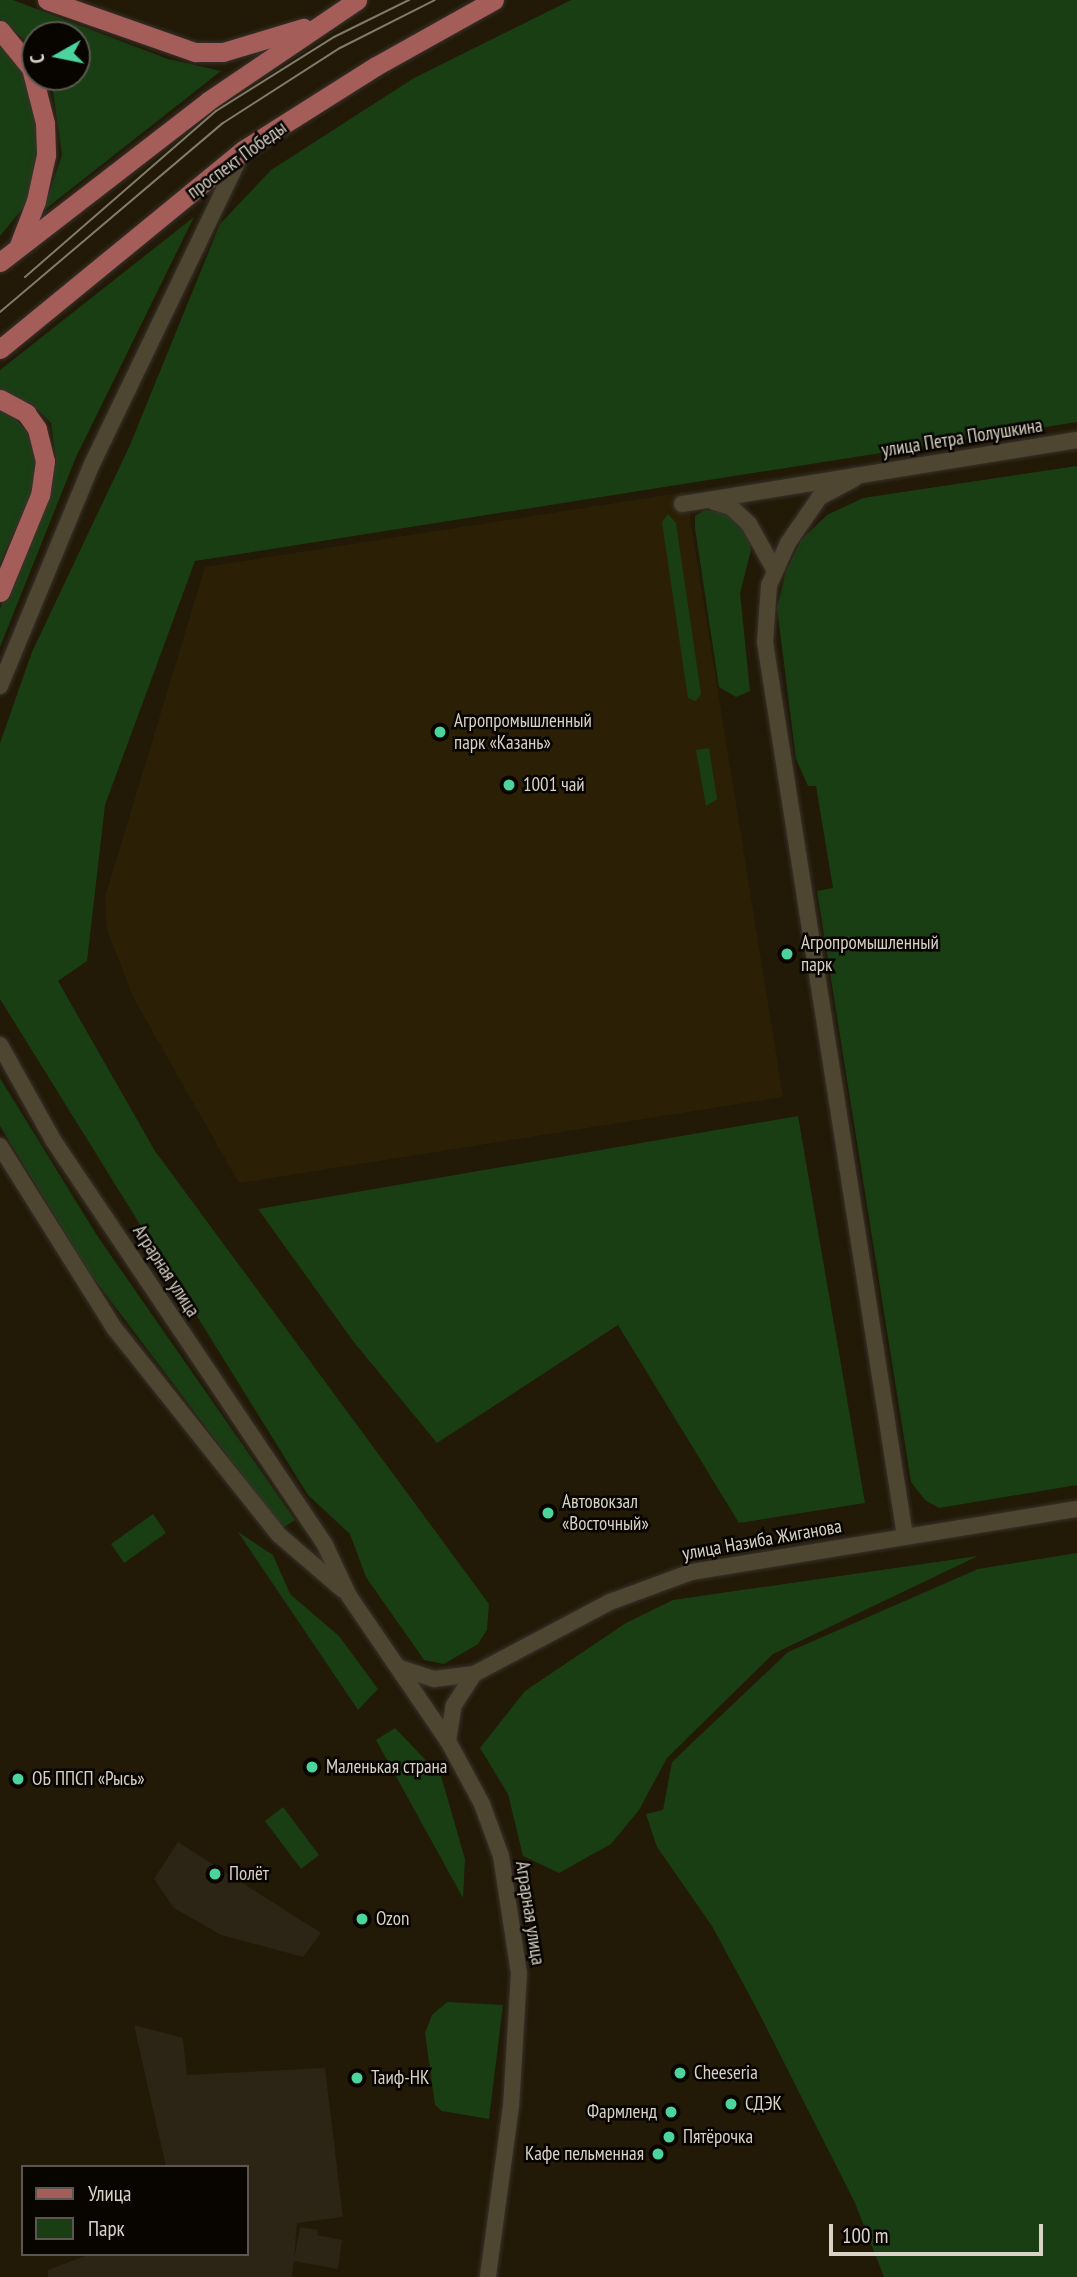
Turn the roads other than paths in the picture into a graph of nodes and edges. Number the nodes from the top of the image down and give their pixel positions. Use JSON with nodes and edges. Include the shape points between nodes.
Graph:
{"nodes":[{"id":1,"x":47,"y":0,"type":"edge"},
{"id":2,"x":357,"y":0,"type":"edge"},
{"id":3,"x":494,"y":0,"type":"edge"},
{"id":4,"x":317,"y":24,"type":"junction"},
{"id":5,"x":0,"y":30,"type":"edge"},
{"id":6,"x":243,"y":150,"type":"junction"},
{"id":7,"x":19,"y":245,"type":"junction"},
{"id":8,"x":0,"y":262,"type":"edge"},
{"id":9,"x":0,"y":349,"type":"edge"},
{"id":10,"x":0,"y":399,"type":"edge"},
{"id":11,"x":1077,"y":440,"type":"edge"},
{"id":12,"x":854,"y":479,"type":"junction"},
{"id":13,"x":712,"y":501,"type":"junction"},
{"id":14,"x":681,"y":504,"type":"dead end"},
{"id":15,"x":775,"y":571,"type":"junction"},
{"id":16,"x":0,"y":592,"type":"edge"},
{"id":17,"x":0,"y":686,"type":"edge"},
{"id":18,"x":0,"y":1045,"type":"edge"},
{"id":19,"x":0,"y":1146,"type":"edge"},
{"id":20,"x":1077,"y":1509,"type":"edge"},
{"id":21,"x":305,"y":1515,"type":"junction"},
{"id":22,"x":279,"y":1535,"type":"junction"},
{"id":23,"x":905,"y":1536,"type":"junction"},
{"id":24,"x":349,"y":1596,"type":"junction"},
{"id":25,"x":400,"y":1668,"type":"junction"},
{"id":26,"x":474,"y":1674,"type":"junction"},
{"id":27,"x":448,"y":1741,"type":"junction"},
{"id":28,"x":488,"y":2277,"type":"edge"}],
"edges":[{"from":1,"to":4,"type":"main road","via":[[195,52],[223,52]]},
{"from":2,"to":4,"type":"main road"},
{"from":3,"to":6,"type":"main road","name":"проспект Победы","via":[[376,66]]},
{"from":4,"to":7,"type":"main road"},
{"from":5,"to":7,"type":"main road","via":[[31,68],[45,123],[46,155],[39,190]]},
{"from":6,"to":9,"type":"main road","name":"проспект Победы"},
{"from":6,"to":17,"type":"street","via":[[92,464]]},
{"from":7,"to":8,"type":"main road"},
{"from":10,"to":16,"type":"main road","via":[[26,413],[37,429],[46,461],[40,495]]},
{"from":11,"to":12,"type":"street","name":"улица Петра Полушкина"},
{"from":12,"to":13,"type":"street"},
{"from":12,"to":15,"type":"street","via":[[820,498],[788,543]]},
{"from":13,"to":14,"type":"street"},
{"from":13,"to":15,"type":"street","via":[[731,508],[749,524]]},
{"from":15,"to":23,"type":"street","via":[[768,585],[765,642],[773,709]]},
{"from":18,"to":21,"type":"street","name":"Аграрная улица","via":[[53,1140]]},
{"from":19,"to":22,"type":"street","name":"Аграрная улица","via":[[115,1329]]},
{"from":20,"to":23,"type":"street","name":"улица Назиба Жиганова"},
{"from":21,"to":22,"type":"street","via":[[310,1524],[303,1533]]},
{"from":21,"to":24,"type":"street","name":"Аграрная улица"},
{"from":22,"to":24,"type":"street","name":"Аграрная улица"},
{"from":23,"to":26,"type":"street","name":"улица Назиба Жиганова","via":[[691,1573],[654,1584]]},
{"from":24,"to":25,"type":"street","name":"Аграрная улица"},
{"from":25,"to":26,"type":"street","name":"улица Назиба Жиганова","via":[[434,1679]]},
{"from":25,"to":27,"type":"street","name":"Аграрная улица"},
{"from":26,"to":27,"type":"street","name":"улица Назиба Жиганова","via":[[454,1705]]},
{"from":27,"to":28,"type":"street","name":"Аграрная улица","via":[[482,1804],[501,1856],[519,1973],[511,2106]]}]}
